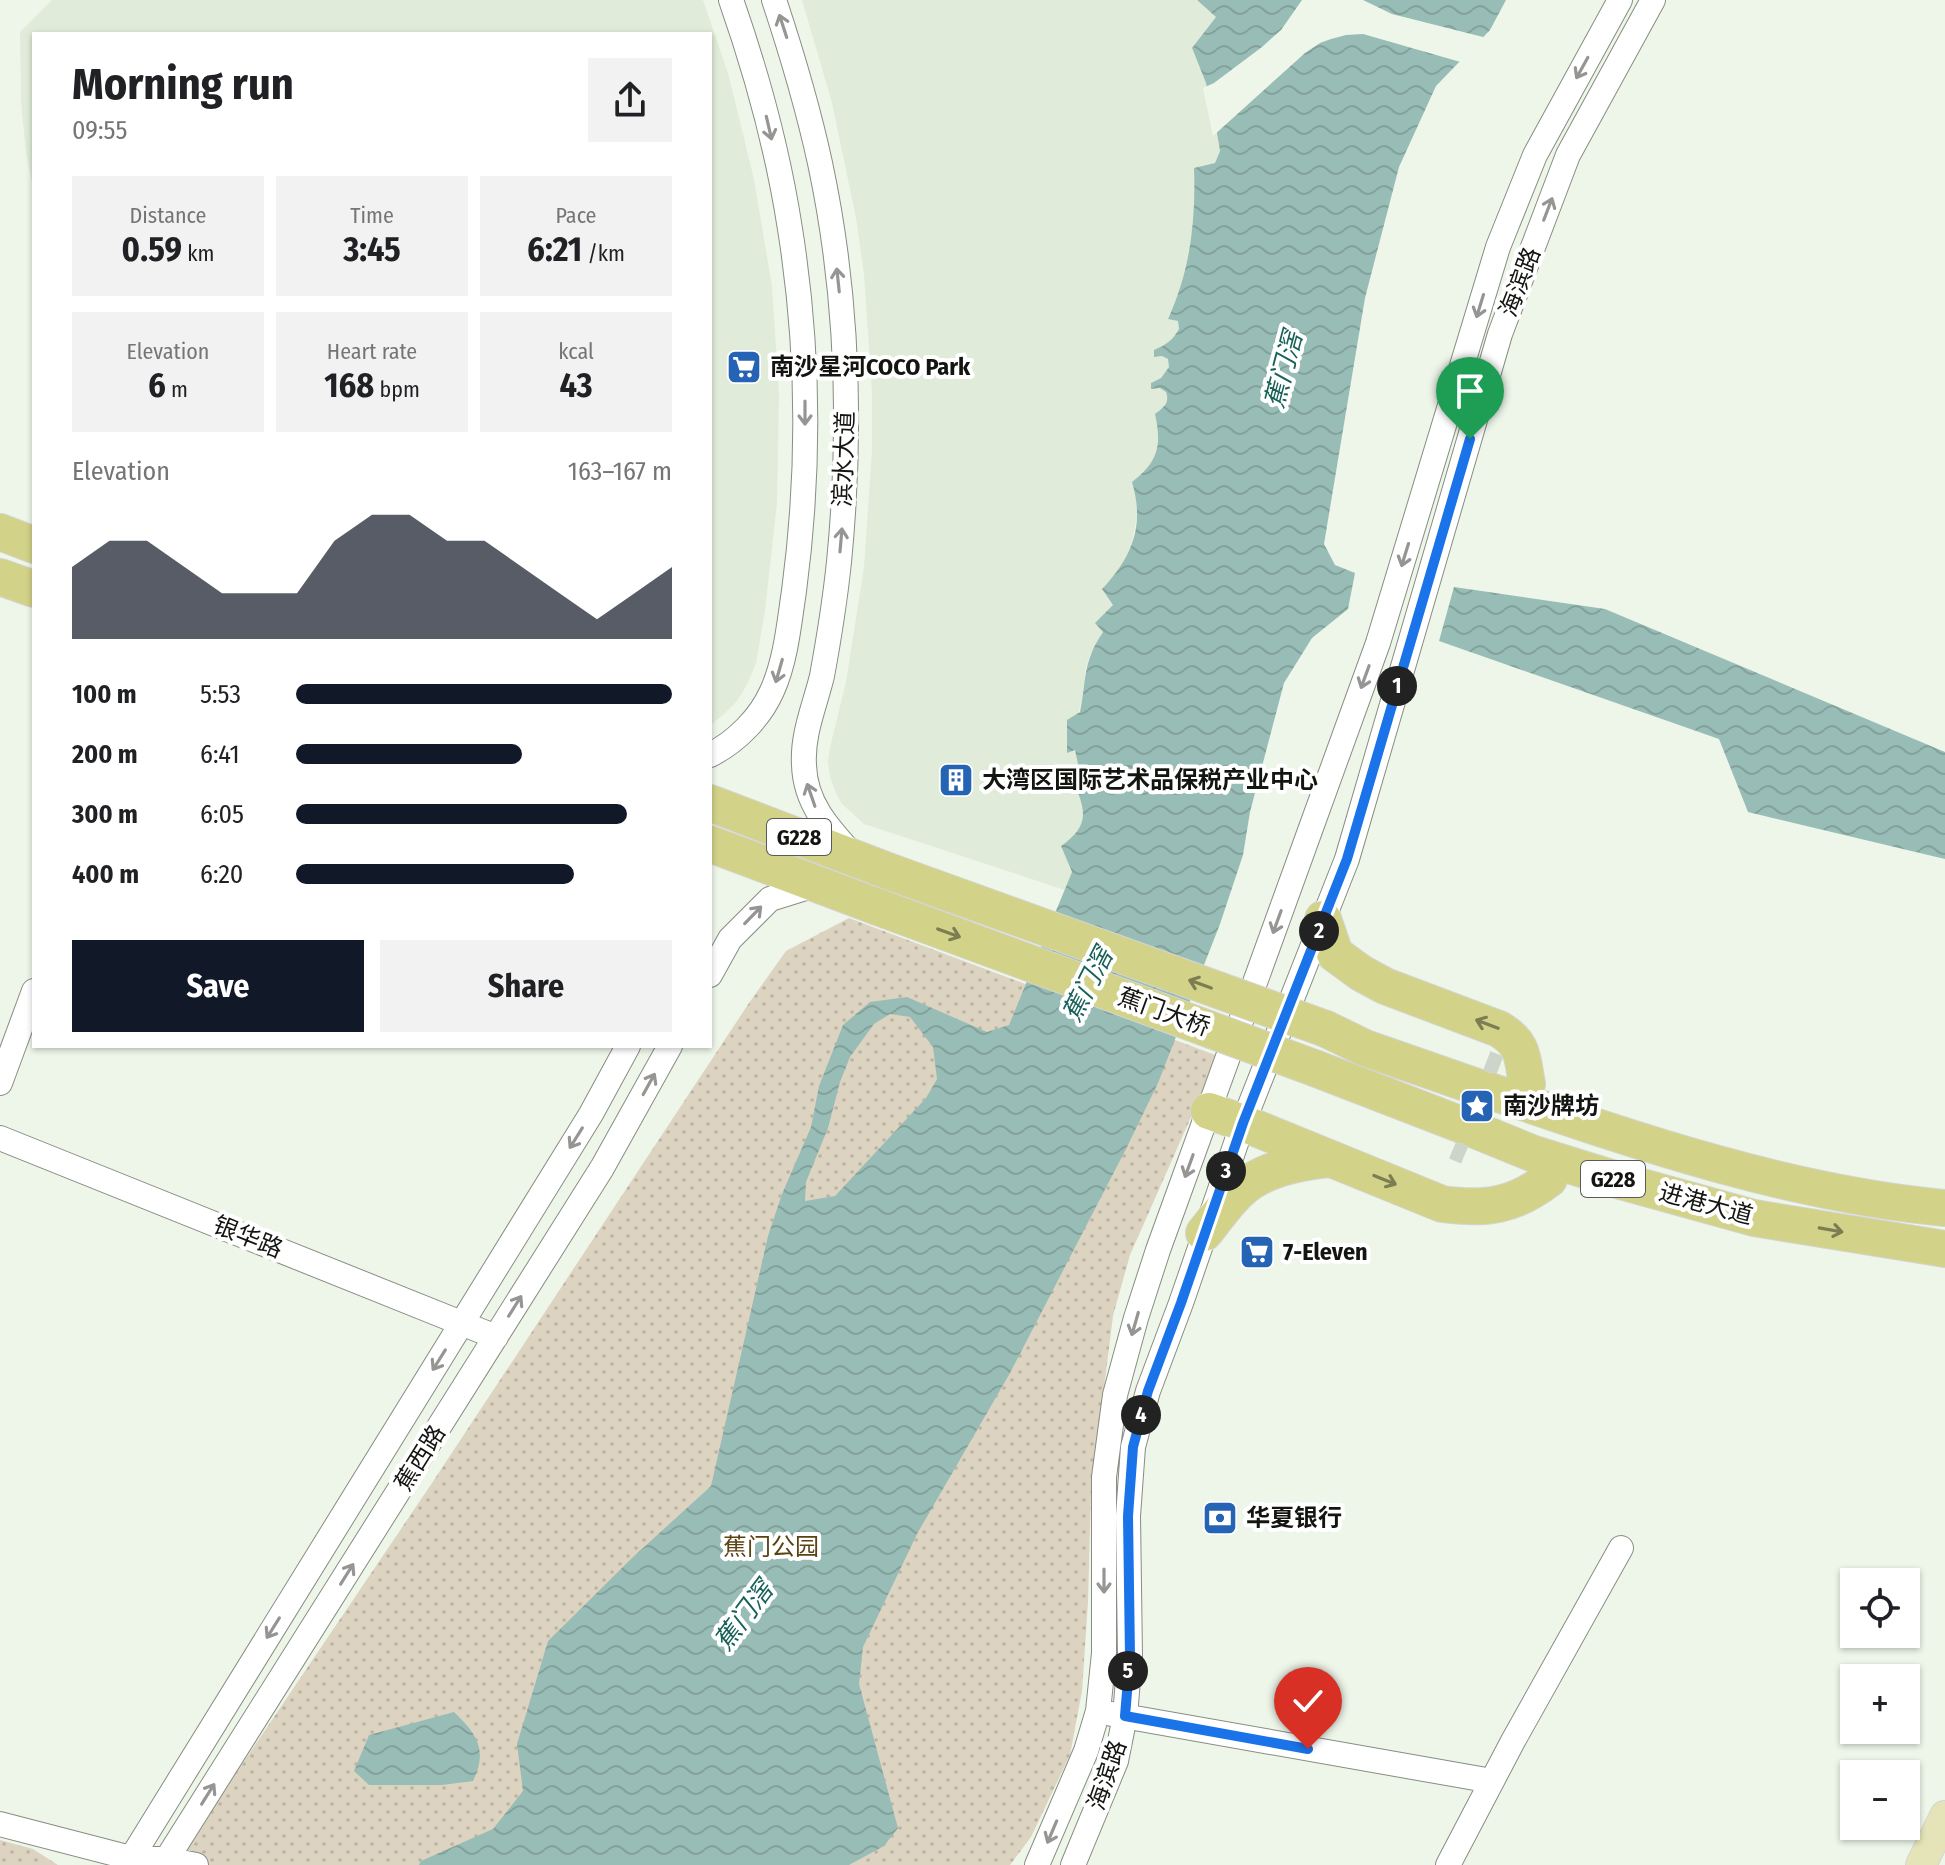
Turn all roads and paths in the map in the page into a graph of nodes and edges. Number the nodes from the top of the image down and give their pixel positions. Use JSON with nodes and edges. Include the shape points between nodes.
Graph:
{"nodes":[{"id":1,"x":731,"y":0,"type":"edge"},
{"id":2,"x":774,"y":0,"type":"edge"},
{"id":3,"x":1620,"y":0,"type":"edge"},
{"id":4,"x":1653,"y":0,"type":"edge"},
{"id":5,"x":0,"y":532,"type":"edge"},
{"id":6,"x":32,"y":544,"type":"edge"},
{"id":7,"x":0,"y":577,"type":"edge"},
{"id":8,"x":32,"y":588,"type":"edge"},
{"id":9,"x":712,"y":754,"type":"edge"},
{"id":10,"x":712,"y":804,"type":"edge"},
{"id":11,"x":712,"y":845,"type":"edge"},
{"id":12,"x":855,"y":858,"type":"junction"},
{"id":13,"x":818,"y":884,"type":"junction"},
{"id":14,"x":1323,"y":919,"type":"junction"},
{"id":15,"x":712,"y":967,"type":"edge"},
{"id":16,"x":32,"y":996,"type":"edge"},
{"id":17,"x":627,"y":1048,"type":"edge"},
{"id":18,"x":669,"y":1048,"type":"edge"},
{"id":19,"x":1365,"y":1048,"type":"joint"},
{"id":20,"x":1495,"y":1080,"type":"junction"},
{"id":21,"x":0,"y":1083,"type":"edge"},
{"id":22,"x":1209,"y":1111,"type":"junction"},
{"id":23,"x":1243,"y":1123,"type":"junction"},
{"id":24,"x":1465,"y":1136,"type":"junction"},
{"id":25,"x":0,"y":1138,"type":"edge"},
{"id":26,"x":1332,"y":1159,"type":"junction"},
{"id":27,"x":1549,"y":1179,"type":"junction"},
{"id":28,"x":1932,"y":1206,"type":"edge"},
{"id":29,"x":1754,"y":1218,"type":"junction"},
{"id":30,"x":1204,"y":1233,"type":"junction"},
{"id":31,"x":1890,"y":1240,"type":"junction"},
{"id":32,"x":1945,"y":1249,"type":"edge"},
{"id":33,"x":462,"y":1323,"type":"junction"},
{"id":34,"x":496,"y":1337,"type":"junction"},
{"id":35,"x":1621,"y":1548,"type":"dead end"},
{"id":36,"x":1098,"y":1711,"type":"junction"},
{"id":37,"x":1125,"y":1716,"type":"junction"},
{"id":38,"x":1492,"y":1781,"type":"junction"},
{"id":39,"x":1945,"y":1816,"type":"edge"},
{"id":40,"x":0,"y":1824,"type":"edge"},
{"id":41,"x":165,"y":1862,"type":"edge"},
{"id":42,"x":132,"y":1863,"type":"edge"},
{"id":43,"x":196,"y":1865,"type":"edge"},
{"id":44,"x":1037,"y":1865,"type":"edge"},
{"id":45,"x":1073,"y":1865,"type":"edge"},
{"id":46,"x":1448,"y":1865,"type":"edge"},
{"id":47,"x":1921,"y":1865,"type":"edge"}],
"edges":[{"from":1,"to":9,"type":"street","name":"滨水大道","one_way":true,"via":[[767,119],[790,228],[802,338],[805,449],[798,560],[781,670],[758,716]]},
{"from":12,"to":2,"type":"street","name":"滨水大道","one_way":true,"via":[[822,820],[806,785],[804,765],[839,564],[846,393],[831,222],[807,109]]},
{"from":3,"to":22,"type":"street","name":"海滨路","one_way":true,"via":[[1535,155],[1498,247],[1378,643]]},
{"from":14,"to":4,"type":"street","name":"海滨路","one_way":true,"via":[[1347,859],[1500,334],[1568,155]]},
{"from":5,"to":6,"type":"highway"},
{"from":7,"to":8,"type":"highway"},
{"from":10,"to":12,"type":"highway","number":"G228"},
{"from":11,"to":13,"type":"highway","number":"G228"},
{"from":19,"to":12,"type":"highway","name":"蕉门大桥","number":"G228","one_way":true,"bridge":true,"via":[[1326,1029]]},
{"from":15,"to":13,"type":"street","one_way":true,"via":[[730,939],[770,899]]},
{"from":13,"to":24,"type":"highway","name":"蕉门大桥","number":"G228","one_way":true,"bridge":true,"via":[[1357,1083],[1399,1118]]},
{"from":20,"to":14,"type":"highway","one_way":true,"via":[[1520,1050],[1513,1038],[1361,973],[1335,954]]},
{"from":14,"to":23,"type":"street","name":"海滨路"},
{"from":16,"to":21,"type":"street"},
{"from":17,"to":33,"type":"street","name":"蕉西路","one_way":true},
{"from":34,"to":18,"type":"street","name":"蕉西路","one_way":true,"via":[[602,1168]]},
{"from":19,"to":20,"type":"highway","name":"进港大道","via":[[1443,1054]]},
{"from":20,"to":28,"type":"highway","name":"进港大道","via":[[1718,1146],[1774,1178]]},
{"from":22,"to":23,"type":"highway"},
{"from":22,"to":36,"type":"street","name":"海滨路","one_way":true,"via":[[1158,1250],[1115,1395],[1104,1477],[1104,1653]]},
{"from":23,"to":26,"type":"highway"},
{"from":23,"to":30,"type":"street","name":"海滨路"},
{"from":24,"to":27,"type":"highway"},
{"from":24,"to":29,"type":"highway","name":"进港大道","number":"G228"},
{"from":25,"to":33,"type":"street","name":"银华路"},
{"from":26,"to":27,"type":"highway","one_way":true,"via":[[1442,1204],[1468,1208],[1507,1203]]},
{"from":26,"to":30,"type":"highway","via":[[1305,1161],[1252,1181]]},
{"from":27,"to":29,"type":"highway","via":[[1663,1208]]},
{"from":28,"to":31,"type":"highway","via":[[1912,1231]]},
{"from":29,"to":31,"type":"highway","name":"进港大道","number":"G228","one_way":true},
{"from":30,"to":37,"type":"street","name":"海滨路","via":[[1133,1447]]},
{"from":31,"to":32,"type":"highway","name":"进港大道","number":"G228"},
{"from":33,"to":34,"type":"street","name":"银华路"},
{"from":33,"to":42,"type":"street","name":"蕉西路","one_way":true},
{"from":41,"to":34,"type":"street","name":"蕉西路","one_way":true},
{"from":35,"to":38,"type":"street"},
{"from":36,"to":37,"type":"street"},
{"from":36,"to":44,"type":"street","name":"海滨路","one_way":true},
{"from":37,"to":38,"type":"street"},
{"from":37,"to":45,"type":"street","name":"海滨路","via":[[1116,1761]]},
{"from":38,"to":46,"type":"street"},
{"from":39,"to":47,"type":"main road"},
{"from":40,"to":42,"type":"street"},
{"from":41,"to":42,"type":"street"},
{"from":41,"to":43,"type":"street"}]}
